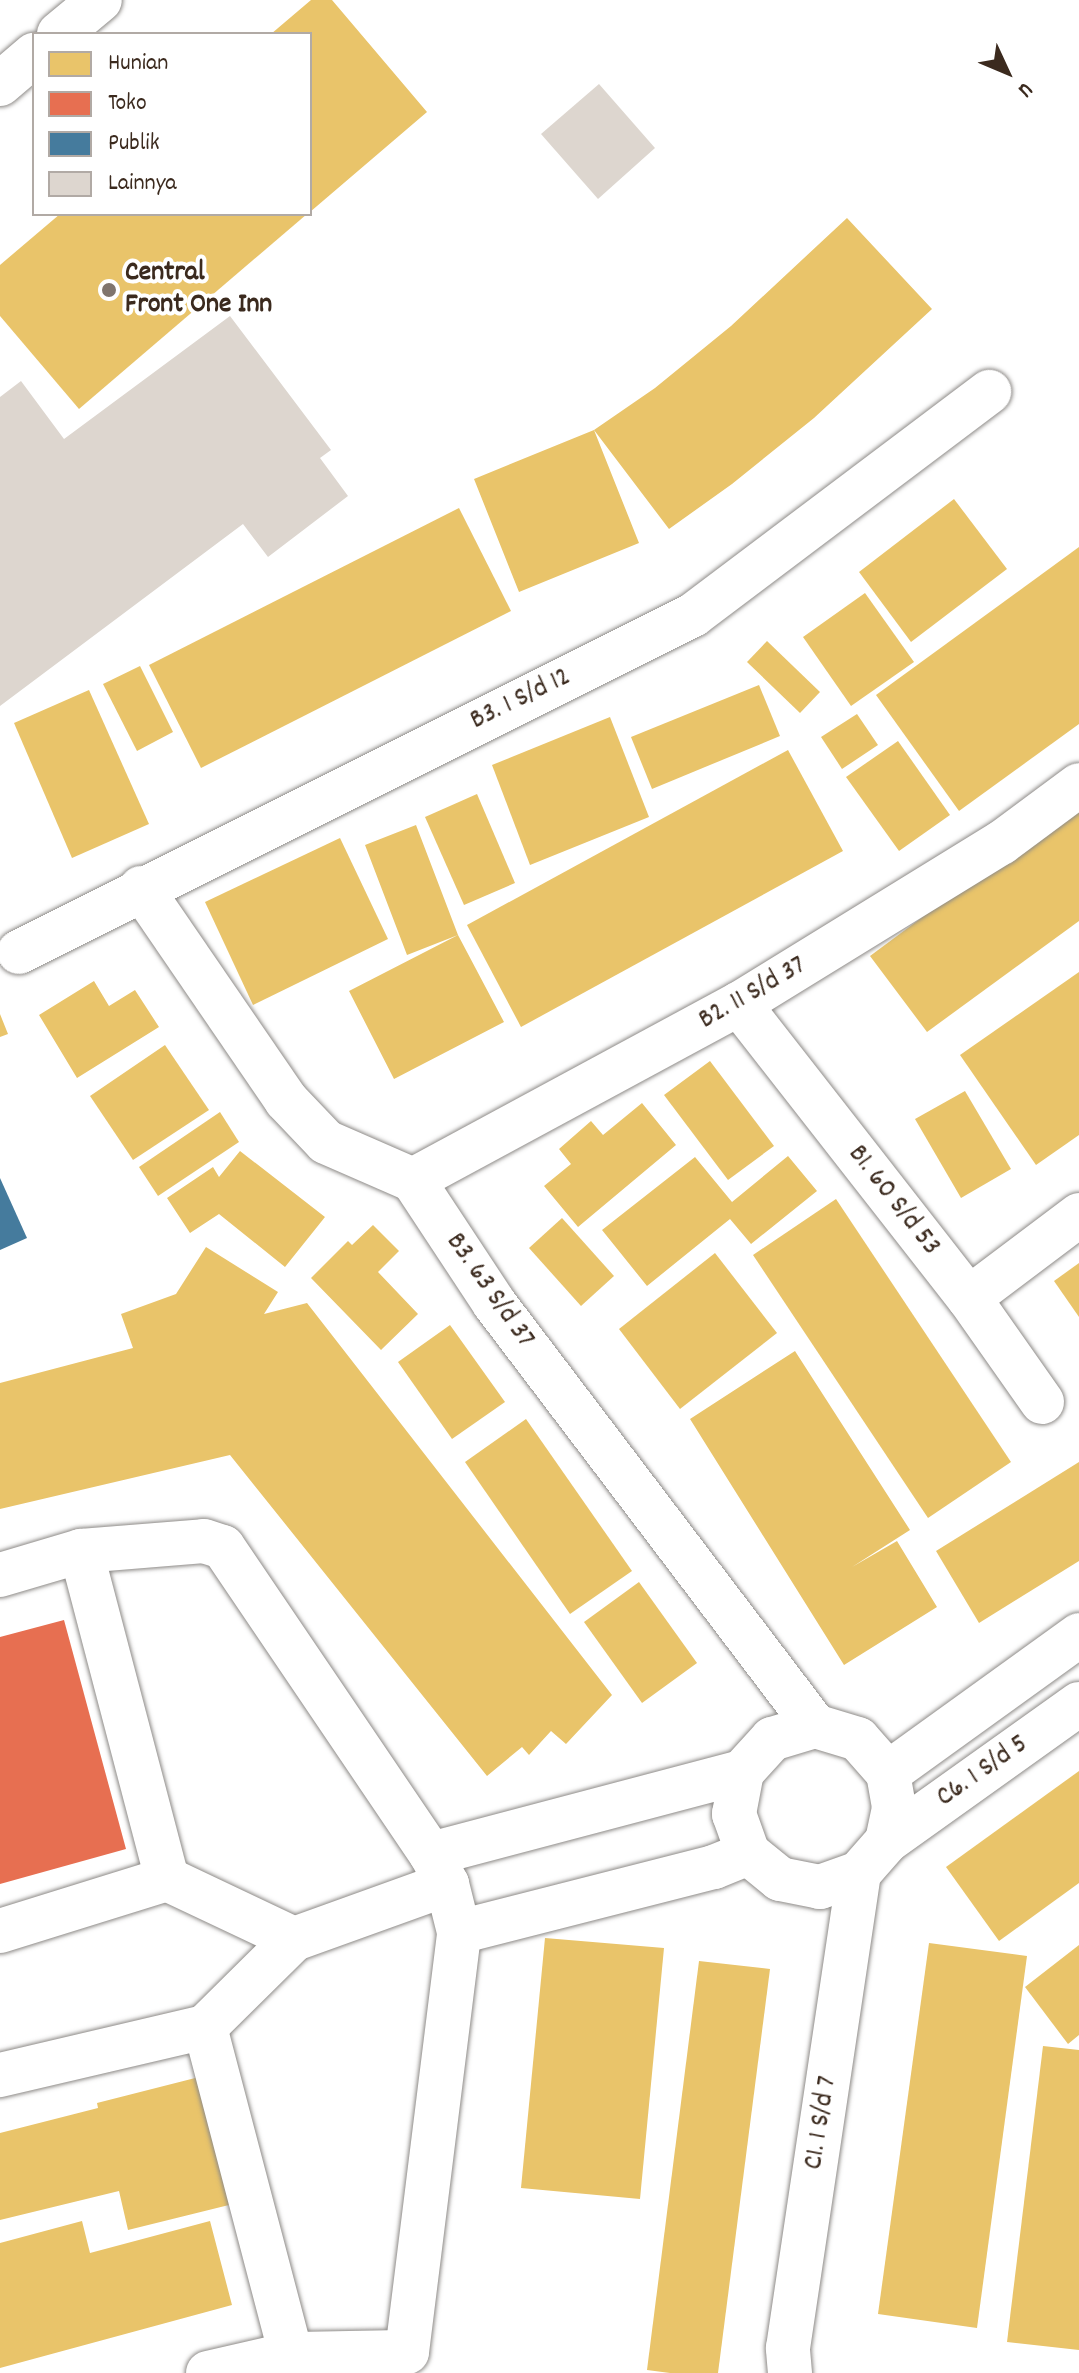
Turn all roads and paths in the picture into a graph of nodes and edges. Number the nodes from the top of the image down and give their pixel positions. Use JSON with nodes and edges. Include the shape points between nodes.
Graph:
{"nodes":[{"id":1,"x":100,"y":0,"type":"edge"},
{"id":2,"x":61,"y":32,"type":"edge"},
{"id":3,"x":32,"y":57,"type":"edge"},
{"id":4,"x":0,"y":84,"type":"edge"},
{"id":5,"x":989,"y":392,"type":"dead end"},
{"id":6,"x":1079,"y":785,"type":"edge"},
{"id":7,"x":141,"y":888,"type":"junction"},
{"id":8,"x":19,"y":952,"type":"dead end"},
{"id":9,"x":739,"y":1004,"type":"junction"},
{"id":10,"x":413,"y":1180,"type":"junction"},
{"id":11,"x":1079,"y":1215,"type":"edge"},
{"id":12,"x":969,"y":1298,"type":"junction"},
{"id":13,"x":1042,"y":1402,"type":"dead end"},
{"id":14,"x":81,"y":1551,"type":"junction"},
{"id":15,"x":0,"y":1575,"type":"edge"},
{"id":16,"x":1079,"y":1635,"type":"edge"},
{"id":17,"x":1079,"y":1704,"type":"edge"},
{"id":18,"x":815,"y":1726,"type":"junction"},
{"id":19,"x":742,"y":1772,"type":"junction"},
{"id":20,"x":888,"y":1773,"type":"junction"},
{"id":21,"x":748,"y":1853,"type":"junction"},
{"id":22,"x":873,"y":1857,"type":"junction"},
{"id":23,"x":439,"y":1869,"type":"junction"},
{"id":24,"x":167,"y":1879,"type":"junction"},
{"id":25,"x":0,"y":1931,"type":"edge"},
{"id":26,"x":459,"y":1932,"type":"junction"},
{"id":27,"x":294,"y":1939,"type":"junction"},
{"id":28,"x":205,"y":2027,"type":"junction"},
{"id":29,"x":0,"y":2075,"type":"edge"},
{"id":30,"x":291,"y":2354,"type":"junction"},
{"id":31,"x":419,"y":2362,"type":"edge"},
{"id":32,"x":208,"y":2373,"type":"edge"},
{"id":33,"x":790,"y":2373,"type":"edge"}],
"edges":[{"from":1,"to":2,"type":"street"},
{"from":3,"to":4,"type":"street"},
{"from":5,"to":7,"type":"street","name":"B3. 1 S/d 12","via":[[693,615]]},
{"from":6,"to":9,"type":"street","name":"B2. 11 S/d 37","via":[[1001,843]]},
{"from":7,"to":8,"type":"street","name":"B3. 1 S/d 12"},
{"from":7,"to":10,"type":"street","via":[[286,1100],[326,1142]]},
{"from":9,"to":10,"type":"street","name":"B2. 11 S/d 37"},
{"from":9,"to":12,"type":"street","name":"B1. 60 S/d 53"},
{"from":10,"to":18,"type":"street","name":"B3. 63 S/d 37","via":[[494,1303]]},
{"from":11,"to":12,"type":"street"},
{"from":12,"to":13,"type":"street","name":"B1. 60 S/d 53"},
{"from":14,"to":15,"type":"street"},
{"from":14,"to":23,"type":"street","via":[[204,1541],[223,1547]]},
{"from":14,"to":24,"type":"street"},
{"from":16,"to":20,"type":"street"},
{"from":17,"to":22,"type":"street","name":"C6. 1 S/d 5"},
{"from":18,"to":19,"type":"street","via":[[772,1739]]},
{"from":18,"to":20,"type":"street","via":[[858,1739]]},
{"from":19,"to":21,"type":"street","via":[[734,1814]]},
{"from":19,"to":23,"type":"street"},
{"from":20,"to":22,"type":"street","via":[[894,1807]]},
{"from":21,"to":22,"type":"street","via":[[780,1879],[820,1887]]},
{"from":21,"to":26,"type":"street","via":[[714,1867]]},
{"from":22,"to":33,"type":"street","name":"C1. 1 S/d 7","via":[[788,2348]]},
{"from":23,"to":26,"type":"street"},
{"from":23,"to":27,"type":"street"},
{"from":24,"to":25,"type":"street"},
{"from":24,"to":27,"type":"street"},
{"from":26,"to":31,"type":"street"},
{"from":27,"to":28,"type":"street"},
{"from":28,"to":29,"type":"street"},
{"from":28,"to":30,"type":"street"},
{"from":30,"to":31,"type":"street"},
{"from":30,"to":32,"type":"street"}]}
